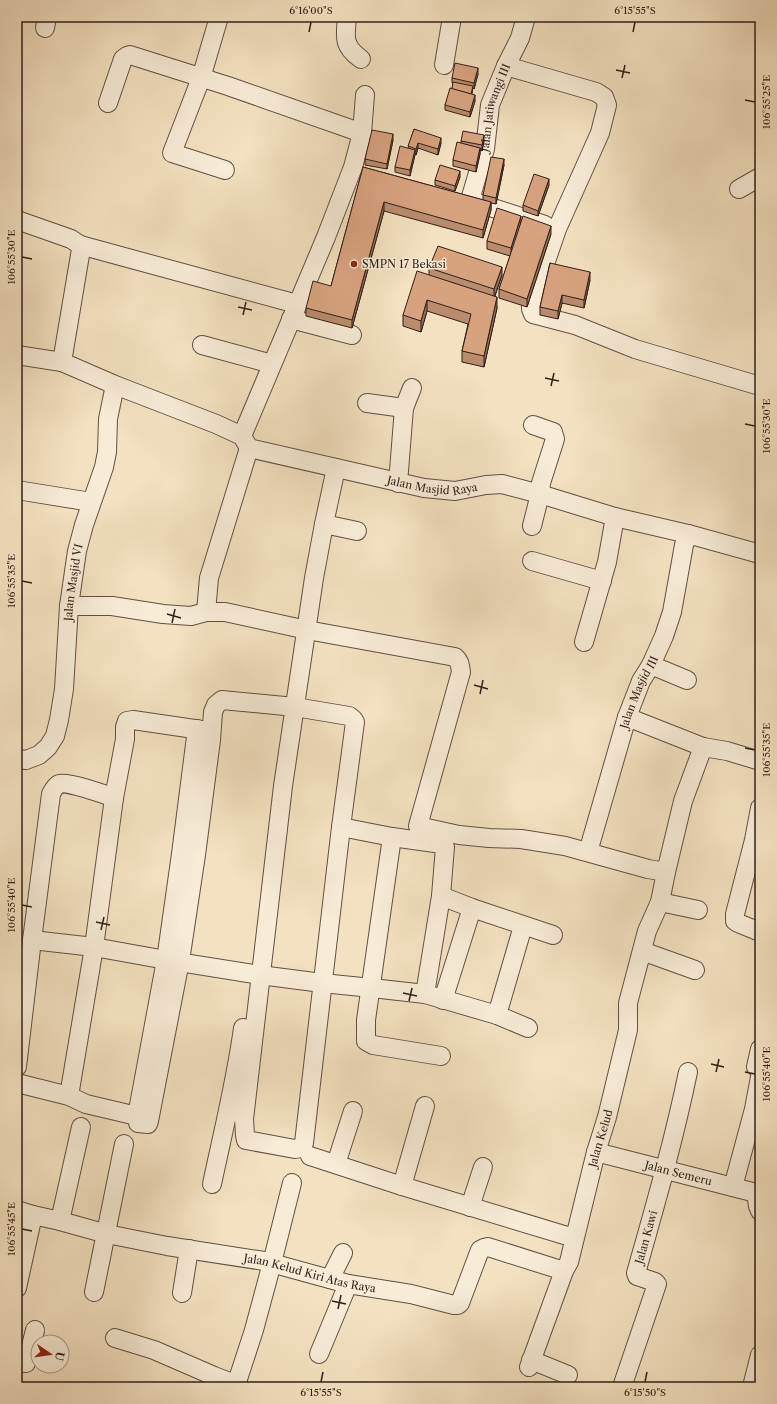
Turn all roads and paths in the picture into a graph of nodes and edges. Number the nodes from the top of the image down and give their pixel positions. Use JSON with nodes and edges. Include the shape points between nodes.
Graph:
{"nodes":[{"id":1,"x":219,"y":17,"type":"edge"},
{"id":2,"x":347,"y":17,"type":"edge"},
{"id":3,"x":452,"y":17,"type":"edge"},
{"id":4,"x":526,"y":17,"type":"edge"},
{"id":5,"x":361,"y":59,"type":"dead end"},
{"id":6,"x":444,"y":65,"type":"dead end"},
{"id":7,"x":506,"y":66,"type":"junction"},
{"id":8,"x":201,"y":78,"type":"junction"},
{"id":9,"x":365,"y":95,"type":"dead end"},
{"id":10,"x":108,"y":103,"type":"dead end"},
{"id":11,"x":362,"y":133,"type":"junction"},
{"id":12,"x":224,"y":170,"type":"dead end"},
{"id":13,"x":760,"y":177,"type":"edge"},
{"id":14,"x":739,"y":189,"type":"dead end"},
{"id":15,"x":17,"y":220,"type":"edge"},
{"id":16,"x":557,"y":229,"type":"junction"},
{"id":17,"x":80,"y":245,"type":"junction"},
{"id":18,"x":294,"y":312,"type":"junction"},
{"id":19,"x":352,"y":336,"type":"dead end"},
{"id":20,"x":202,"y":345,"type":"dead end"},
{"id":21,"x":17,"y":355,"type":"edge"},
{"id":22,"x":62,"y":362,"type":"junction"},
{"id":23,"x":272,"y":364,"type":"junction"},
{"id":24,"x":115,"y":385,"type":"junction"},
{"id":25,"x":760,"y":386,"type":"edge"},
{"id":26,"x":412,"y":388,"type":"dead end"},
{"id":27,"x":367,"y":403,"type":"dead end"},
{"id":28,"x":404,"y":408,"type":"junction"},
{"id":29,"x":533,"y":425,"type":"dead end"},
{"id":30,"x":246,"y":442,"type":"junction"},
{"id":31,"x":336,"y":468,"type":"junction"},
{"id":32,"x":398,"y":483,"type":"junction"},
{"id":33,"x":17,"y":490,"type":"edge"},
{"id":34,"x":540,"y":494,"type":"junction"},
{"id":35,"x":91,"y":502,"type":"junction"},
{"id":36,"x":615,"y":517,"type":"junction"},
{"id":37,"x":324,"y":524,"type":"junction"},
{"id":38,"x":532,"y":526,"type":"dead end"},
{"id":39,"x":357,"y":531,"type":"dead end"},
{"id":40,"x":688,"y":534,"type":"junction"},
{"id":41,"x":760,"y":554,"type":"edge"},
{"id":42,"x":532,"y":561,"type":"dead end"},
{"id":43,"x":602,"y":581,"type":"junction"},
{"id":44,"x":69,"y":606,"type":"junction"},
{"id":45,"x":206,"y":612,"type":"junction"},
{"id":46,"x":307,"y":630,"type":"junction"},
{"id":47,"x":584,"y":642,"type":"dead end"},
{"id":48,"x":651,"y":665,"type":"junction"},
{"id":49,"x":687,"y":680,"type":"dead end"},
{"id":50,"x":295,"y":706,"type":"junction"},
{"id":51,"x":627,"y":717,"type":"junction"},
{"id":52,"x":204,"y":730,"type":"junction"},
{"id":53,"x":703,"y":747,"type":"junction"},
{"id":54,"x":17,"y":759,"type":"edge"},
{"id":55,"x":760,"y":761,"type":"edge"},
{"id":56,"x":114,"y":798,"type":"junction"},
{"id":57,"x":760,"y":809,"type":"edge"},
{"id":58,"x":341,"y":827,"type":"junction"},
{"id":59,"x":392,"y":837,"type":"junction"},
{"id":60,"x":588,"y":852,"type":"junction"},
{"id":61,"x":666,"y":872,"type":"junction"},
{"id":62,"x":441,"y":896,"type":"junction"},
{"id":63,"x":660,"y":902,"type":"junction"},
{"id":64,"x":472,"y":908,"type":"junction"},
{"id":65,"x":698,"y":910,"type":"dead end"},
{"id":66,"x":523,"y":926,"type":"junction"},
{"id":67,"x":760,"y":932,"type":"edge"},
{"id":68,"x":553,"y":935,"type":"dead end"},
{"id":69,"x":32,"y":940,"type":"junction"},
{"id":70,"x":94,"y":946,"type":"junction"},
{"id":71,"x":642,"y":951,"type":"junction"},
{"id":72,"x":173,"y":961,"type":"junction"},
{"id":73,"x":695,"y":970,"type":"dead end"},
{"id":74,"x":255,"y":974,"type":"junction"},
{"id":75,"x":322,"y":984,"type":"junction"},
{"id":76,"x":372,"y":988,"type":"junction"},
{"id":77,"x":425,"y":994,"type":"junction"},
{"id":78,"x":442,"y":1000,"type":"junction"},
{"id":79,"x":497,"y":1015,"type":"junction"},
{"id":80,"x":528,"y":1028,"type":"dead end"},
{"id":81,"x":760,"y":1049,"type":"edge"},
{"id":82,"x":441,"y":1056,"type":"dead end"},
{"id":83,"x":17,"y":1067,"type":"edge"},
{"id":84,"x":760,"y":1068,"type":"edge"},
{"id":85,"x":688,"y":1072,"type":"dead end"},
{"id":86,"x":760,"y":1077,"type":"edge"},
{"id":87,"x":17,"y":1083,"type":"edge"},
{"id":88,"x":69,"y":1096,"type":"junction"},
{"id":89,"x":425,"y":1106,"type":"dead end"},
{"id":90,"x":353,"y":1111,"type":"dead end"},
{"id":91,"x":81,"y":1127,"type":"dead end"},
{"id":92,"x":124,"y":1144,"type":"dead end"},
{"id":93,"x":596,"y":1152,"type":"junction"},
{"id":94,"x":310,"y":1156,"type":"dead end"},
{"id":95,"x":336,"y":1164,"type":"junction"},
{"id":96,"x":483,"y":1167,"type":"dead end"},
{"id":97,"x":665,"y":1170,"type":"junction"},
{"id":98,"x":292,"y":1183,"type":"dead end"},
{"id":99,"x":212,"y":1184,"type":"dead end"},
{"id":100,"x":402,"y":1186,"type":"junction"},
{"id":101,"x":733,"y":1187,"type":"junction"},
{"id":102,"x":758,"y":1193,"type":"edge"},
{"id":103,"x":470,"y":1207,"type":"junction"},
{"id":104,"x":760,"y":1210,"type":"edge"},
{"id":105,"x":25,"y":1213,"type":"edge"},
{"id":106,"x":60,"y":1221,"type":"junction"},
{"id":107,"x":107,"y":1234,"type":"junction"},
{"id":108,"x":574,"y":1238,"type":"junction"},
{"id":109,"x":189,"y":1249,"type":"junction"},
{"id":110,"x":343,"y":1253,"type":"dead end"},
{"id":111,"x":272,"y":1263,"type":"junction"},
{"id":112,"x":564,"y":1271,"type":"junction"},
{"id":113,"x":330,"y":1279,"type":"junction"},
{"id":114,"x":348,"y":1284,"type":"junction"},
{"id":115,"x":17,"y":1288,"type":"edge"},
{"id":116,"x":94,"y":1292,"type":"dead end"},
{"id":117,"x":182,"y":1293,"type":"dead end"},
{"id":118,"x":35,"y":1330,"type":"dead end"},
{"id":119,"x":114,"y":1338,"type":"dead end"},
{"id":120,"x":319,"y":1354,"type":"dead end"},
{"id":121,"x":760,"y":1355,"type":"edge"},
{"id":122,"x":17,"y":1362,"type":"edge"},
{"id":123,"x":568,"y":1374,"type":"dead end"},
{"id":124,"x":232,"y":1385,"type":"edge"},
{"id":125,"x":622,"y":1387,"type":"edge"},
{"id":126,"x":752,"y":1387,"type":"edge"}],
"edges":[{"from":1,"to":8,"type":"street"},
{"from":2,"to":5,"type":"street","via":[[345,37],[348,46],[353,54]]},
{"from":3,"to":6,"type":"street"},
{"from":4,"to":7,"type":"street","name":"Jalan Jatiwangi III","via":[[520,38]]},
{"from":7,"to":16,"type":"street","name":"Jalan Jatiwangi III","via":[[490,105],[485,149],[462,198]]},
{"from":7,"to":16,"type":"street","via":[[596,92],[604,97],[607,105],[600,133]]},
{"from":8,"to":10,"type":"street","via":[[130,55],[123,60]]},
{"from":8,"to":11,"type":"street"},
{"from":8,"to":12,"type":"street","via":[[172,153]]},
{"from":9,"to":11,"type":"street"},
{"from":11,"to":18,"type":"street","via":[[360,169],[326,237]]},
{"from":13,"to":14,"type":"street"},
{"from":15,"to":17,"type":"street","via":[[71,239]]},
{"from":16,"to":25,"type":"street","via":[[531,305],[533,314],[575,325],[635,349]]},
{"from":17,"to":18,"type":"street"},
{"from":17,"to":22,"type":"street"},
{"from":18,"to":19,"type":"street"},
{"from":18,"to":23,"type":"street"},
{"from":20,"to":23,"type":"street"},
{"from":21,"to":22,"type":"street","name":"Jalan Masjid Raya"},
{"from":22,"to":24,"type":"street","name":"Jalan Masjid Raya"},
{"from":23,"to":30,"type":"street"},
{"from":24,"to":30,"type":"street","name":"Jalan Masjid Raya","via":[[216,424]]},
{"from":24,"to":35,"type":"street","name":"Jalan Masjid VI","via":[[108,419],[105,460]]},
{"from":26,"to":28,"type":"street"},
{"from":27,"to":28,"type":"street"},
{"from":28,"to":32,"type":"street"},
{"from":29,"to":34,"type":"street","via":[[553,432],[555,439]]},
{"from":30,"to":31,"type":"street","name":"Jalan Masjid Raya"},
{"from":30,"to":45,"type":"street","via":[[209,578]]},
{"from":31,"to":32,"type":"street","name":"Jalan Masjid Raya"},
{"from":31,"to":37,"type":"street"},
{"from":32,"to":34,"type":"street","name":"Jalan Masjid Raya","via":[[455,491],[502,484]]},
{"from":33,"to":35,"type":"street"},
{"from":34,"to":36,"type":"street","name":"Jalan Masjid Raya"},
{"from":34,"to":38,"type":"street"},
{"from":35,"to":44,"type":"street","name":"Jalan Masjid VI","via":[[77,551]]},
{"from":36,"to":40,"type":"street","name":"Jalan Masjid Raya"},
{"from":36,"to":43,"type":"street"},
{"from":37,"to":39,"type":"street"},
{"from":37,"to":46,"type":"street"},
{"from":40,"to":41,"type":"street","name":"Jalan Masjid Raya"},
{"from":40,"to":48,"type":"street","name":"Jalan Masjid III","via":[[682,552],[672,612]]},
{"from":42,"to":43,"type":"street"},
{"from":43,"to":47,"type":"street"},
{"from":44,"to":45,"type":"street","via":[[112,606],[191,616]]},
{"from":44,"to":54,"type":"street","name":"Jalan Masjid VI","via":[[64,689],[55,736],[39,755],[26,760]]},
{"from":45,"to":46,"type":"street","via":[[225,612]]},
{"from":46,"to":50,"type":"street"},
{"from":46,"to":60,"type":"street","via":[[458,659],[461,672],[418,826],[459,835],[520,839]]},
{"from":48,"to":49,"type":"street"},
{"from":48,"to":51,"type":"street","name":"Jalan Masjid III","via":[[641,681]]},
{"from":50,"to":52,"type":"street","via":[[222,700],[216,704]]},
{"from":50,"to":58,"type":"street","via":[[350,716],[355,722]]},
{"from":50,"to":74,"type":"street"},
{"from":51,"to":53,"type":"street"},
{"from":51,"to":60,"type":"street","name":"Jalan Masjid III"},
{"from":52,"to":56,"type":"street","via":[[127,721]]},
{"from":52,"to":72,"type":"street","via":[[181,854]]},
{"from":53,"to":55,"type":"street"},
{"from":53,"to":61,"type":"street","via":[[683,800]]},
{"from":56,"to":69,"type":"street","via":[[61,783],[53,789]]},
{"from":56,"to":70,"type":"street"},
{"from":57,"to":67,"type":"street","via":[[735,920]]},
{"from":58,"to":59,"type":"street"},
{"from":58,"to":75,"type":"street"},
{"from":59,"to":62,"type":"street","via":[[442,844],[445,847]]},
{"from":59,"to":76,"type":"street"},
{"from":60,"to":61,"type":"street"},
{"from":61,"to":63,"type":"street"},
{"from":62,"to":64,"type":"street"},
{"from":62,"to":77,"type":"street"},
{"from":63,"to":65,"type":"street"},
{"from":63,"to":71,"type":"street","via":[[647,931]]},
{"from":64,"to":66,"type":"street"},
{"from":64,"to":78,"type":"street"},
{"from":66,"to":68,"type":"street"},
{"from":66,"to":79,"type":"street"},
{"from":69,"to":70,"type":"street"},
{"from":69,"to":83,"type":"street"},
{"from":70,"to":72,"type":"street"},
{"from":70,"to":88,"type":"street"},
{"from":71,"to":73,"type":"street"},
{"from":71,"to":93,"type":"street","name":"Jalan Kelud","via":[[628,1003],[628,1030]]},
{"from":72,"to":74,"type":"street"},
{"from":72,"to":88,"type":"street","via":[[137,1116],[86,1104]]},
{"from":74,"to":75,"type":"street"},
{"from":74,"to":75,"type":"street","via":[[244,1119],[246,1140],[295,1149],[301,1148],[304,1144]]},
{"from":74,"to":99,"type":"street"},
{"from":75,"to":76,"type":"street"},
{"from":76,"to":77,"type":"street"},
{"from":76,"to":82,"type":"street","via":[[366,1033],[368,1043]]},
{"from":77,"to":78,"type":"street"},
{"from":78,"to":79,"type":"street"},
{"from":79,"to":80,"type":"street"},
{"from":81,"to":84,"type":"street","via":[[756,1067]]},
{"from":85,"to":97,"type":"street","name":"Jalan Kawi"},
{"from":86,"to":101,"type":"street"},
{"from":87,"to":88,"type":"street"},
{"from":89,"to":100,"type":"street"},
{"from":90,"to":95,"type":"street"},
{"from":91,"to":106,"type":"street"},
{"from":92,"to":107,"type":"street"},
{"from":93,"to":97,"type":"street","name":"Jalan Semeru"},
{"from":93,"to":108,"type":"street","name":"Jalan Kelud"},
{"from":94,"to":95,"type":"street"},
{"from":95,"to":100,"type":"street"},
{"from":96,"to":103,"type":"street"},
{"from":97,"to":101,"type":"street","name":"Jalan Semeru"},
{"from":97,"to":125,"type":"street","name":"Jalan Kawi","via":[[636,1273],[637,1276],[657,1284]]},
{"from":98,"to":111,"type":"street"},
{"from":100,"to":103,"type":"street"},
{"from":101,"to":102,"type":"street","name":"Jalan Semeru"},
{"from":102,"to":104,"type":"street"},
{"from":103,"to":108,"type":"street"},
{"from":105,"to":106,"type":"street","name":"Jalan Kelud Kiri Atas Raya"},
{"from":105,"to":115,"type":"street"},
{"from":106,"to":107,"type":"street","name":"Jalan Kelud Kiri Atas Raya"},
{"from":107,"to":109,"type":"street","name":"Jalan Kelud Kiri Atas Raya"},
{"from":107,"to":116,"type":"street"},
{"from":108,"to":112,"type":"street","name":"Jalan Kelud","via":[[569,1262]]},
{"from":109,"to":111,"type":"street","name":"Jalan Kelud Kiri Atas Raya"},
{"from":109,"to":117,"type":"street"},
{"from":110,"to":113,"type":"street"},
{"from":111,"to":113,"type":"street","name":"Jalan Kelud Kiri Atas Raya"},
{"from":111,"to":124,"type":"street","via":[[238,1379]]},
{"from":112,"to":114,"type":"street","name":"Jalan Kelud Kiri Atas Raya","via":[[488,1247],[480,1250],[458,1305]]},
{"from":112,"to":123,"type":"street","name":"Jalan Kelud","via":[[530,1363]]},
{"from":113,"to":114,"type":"street","name":"Jalan Kelud Kiri Atas Raya"},
{"from":114,"to":120,"type":"street"},
{"from":118,"to":122,"type":"street","via":[[26,1363]]},
{"from":119,"to":124,"type":"street","via":[[154,1350]]},
{"from":121,"to":126,"type":"street"}]}
